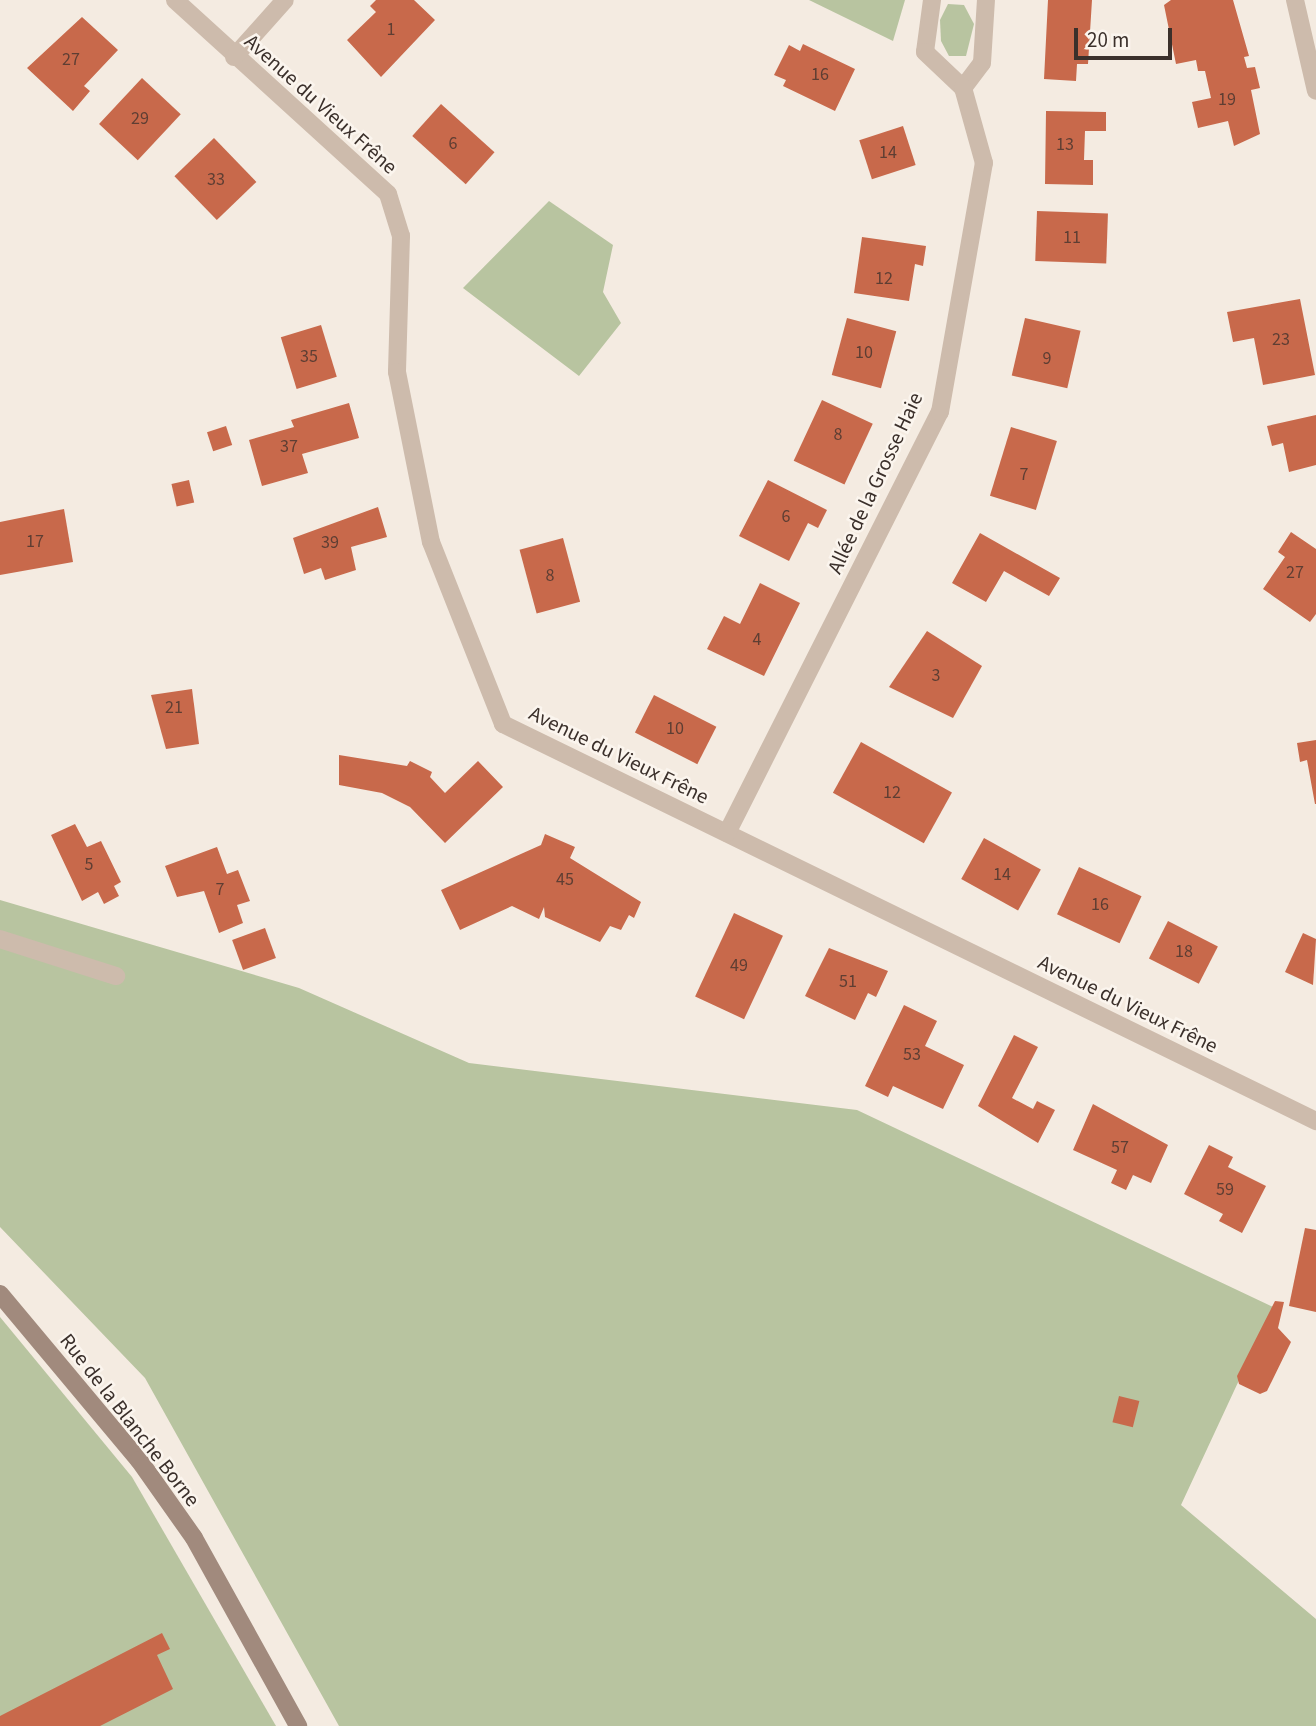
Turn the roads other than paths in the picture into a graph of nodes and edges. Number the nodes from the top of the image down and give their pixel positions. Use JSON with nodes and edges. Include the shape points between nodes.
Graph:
{"nodes":[{"id":1,"x":175,"y":0,"type":"edge"},
{"id":2,"x":285,"y":0,"type":"edge"},
{"id":3,"x":932,"y":0,"type":"edge"},
{"id":4,"x":986,"y":0,"type":"edge"},
{"id":5,"x":1295,"y":0,"type":"edge"},
{"id":6,"x":234,"y":57,"type":"junction"},
{"id":7,"x":963,"y":88,"type":"junction"},
{"id":8,"x":1316,"y":91,"type":"edge"},
{"id":9,"x":727,"y":833,"type":"junction"},
{"id":10,"x":0,"y":939,"type":"edge"},
{"id":11,"x":116,"y":976,"type":"dead end"},
{"id":12,"x":1316,"y":1121,"type":"edge"},
{"id":13,"x":0,"y":1294,"type":"edge"},
{"id":14,"x":298,"y":1726,"type":"edge"}],
"edges":[{"from":1,"to":6,"type":"street","name":"Avenue du Vieux Frêne"},
{"from":2,"to":6,"type":"street"},
{"from":3,"to":7,"type":"street","via":[[925,52]]},
{"from":4,"to":7,"type":"street","via":[[982,63]]},
{"from":5,"to":8,"type":"street"},
{"from":6,"to":9,"type":"street","name":"Avenue du Vieux Frêne","via":[[388,194],[401,236],[397,372],[431,542],[503,724]]},
{"from":7,"to":9,"type":"street","name":"Allée de la Grosse Haie","via":[[984,163],[940,412]]},
{"from":9,"to":12,"type":"street","name":"Avenue du Vieux Frêne"},
{"from":10,"to":11,"type":"street"},
{"from":13,"to":14,"type":"street","name":"Rue de la Blanche Borne","via":[[139,1460],[194,1538]]}]}
